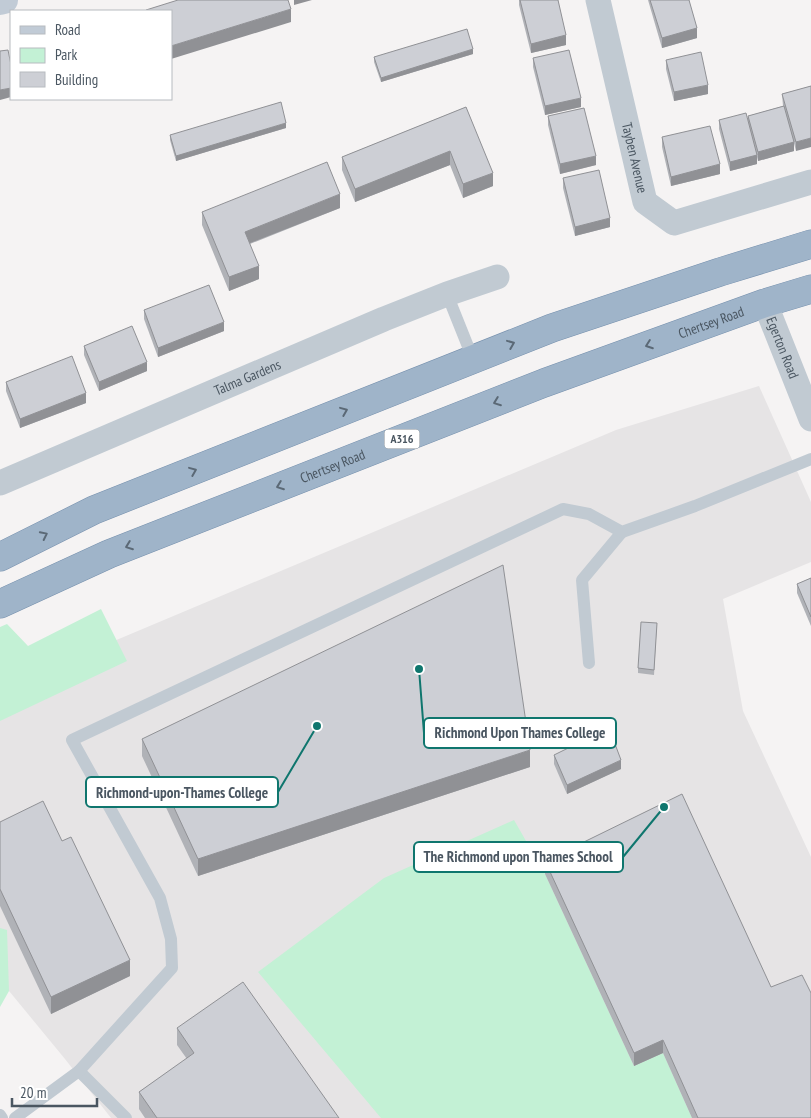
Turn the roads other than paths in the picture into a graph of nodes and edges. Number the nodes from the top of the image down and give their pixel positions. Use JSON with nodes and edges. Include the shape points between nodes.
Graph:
{"nodes":[{"id":1,"x":4,"y":0,"type":"edge"},
{"id":2,"x":598,"y":0,"type":"edge"},
{"id":3,"x":0,"y":1,"type":"edge"},
{"id":4,"x":811,"y":182,"type":"edge"},
{"id":5,"x":811,"y":244,"type":"edge"},
{"id":6,"x":496,"y":278,"type":"dead end"},
{"id":7,"x":811,"y":289,"type":"edge"},
{"id":8,"x":447,"y":294,"type":"junction"},
{"id":9,"x":765,"y":303,"type":"junction"},
{"id":10,"x":473,"y":359,"type":"junction"},
{"id":11,"x":811,"y":419,"type":"edge"},
{"id":12,"x":811,"y":460,"type":"edge"},
{"id":13,"x":0,"y":483,"type":"edge"},
{"id":14,"x":622,"y":532,"type":"junction"},
{"id":15,"x":0,"y":557,"type":"edge"},
{"id":16,"x":0,"y":604,"type":"edge"},
{"id":17,"x":588,"y":663,"type":"dead end"},
{"id":18,"x":79,"y":1071,"type":"junction"},
{"id":19,"x":0,"y":1115,"type":"edge"},
{"id":20,"x":2,"y":1118,"type":"edge"},
{"id":21,"x":14,"y":1118,"type":"edge"},
{"id":22,"x":126,"y":1118,"type":"edge"}],
"edges":[{"from":1,"to":3,"type":"main road"},
{"from":2,"to":4,"type":"street","name":"Tayben Avenue","via":[[645,202],[674,223]]},
{"from":10,"to":5,"type":"highway","one_way":true,"via":[[552,328]]},
{"from":6,"to":8,"type":"street","name":"Talma Gardens"},
{"from":7,"to":9,"type":"highway","name":"Chertsey Road","number":"A316"},
{"from":8,"to":10,"type":"lane"},
{"from":8,"to":13,"type":"street","name":"Talma Gardens"},
{"from":9,"to":11,"type":"street","name":"Egerton Road"},
{"from":9,"to":16,"type":"highway","name":"Chertsey Road","number":"A316","one_way":true,"via":[[544,383],[109,554]]},
{"from":15,"to":10,"type":"highway","one_way":true,"via":[[94,510]]},
{"from":12,"to":14,"type":"lane"},
{"from":14,"to":17,"type":"lane","via":[[582,580]]},
{"from":14,"to":18,"type":"lane","via":[[589,514],[563,509],[72,740],[160,898],[171,939],[172,959],[172,968]]},
{"from":18,"to":21,"type":"lane"},
{"from":18,"to":22,"type":"lane"},
{"from":19,"to":20,"type":"lane"}]}
